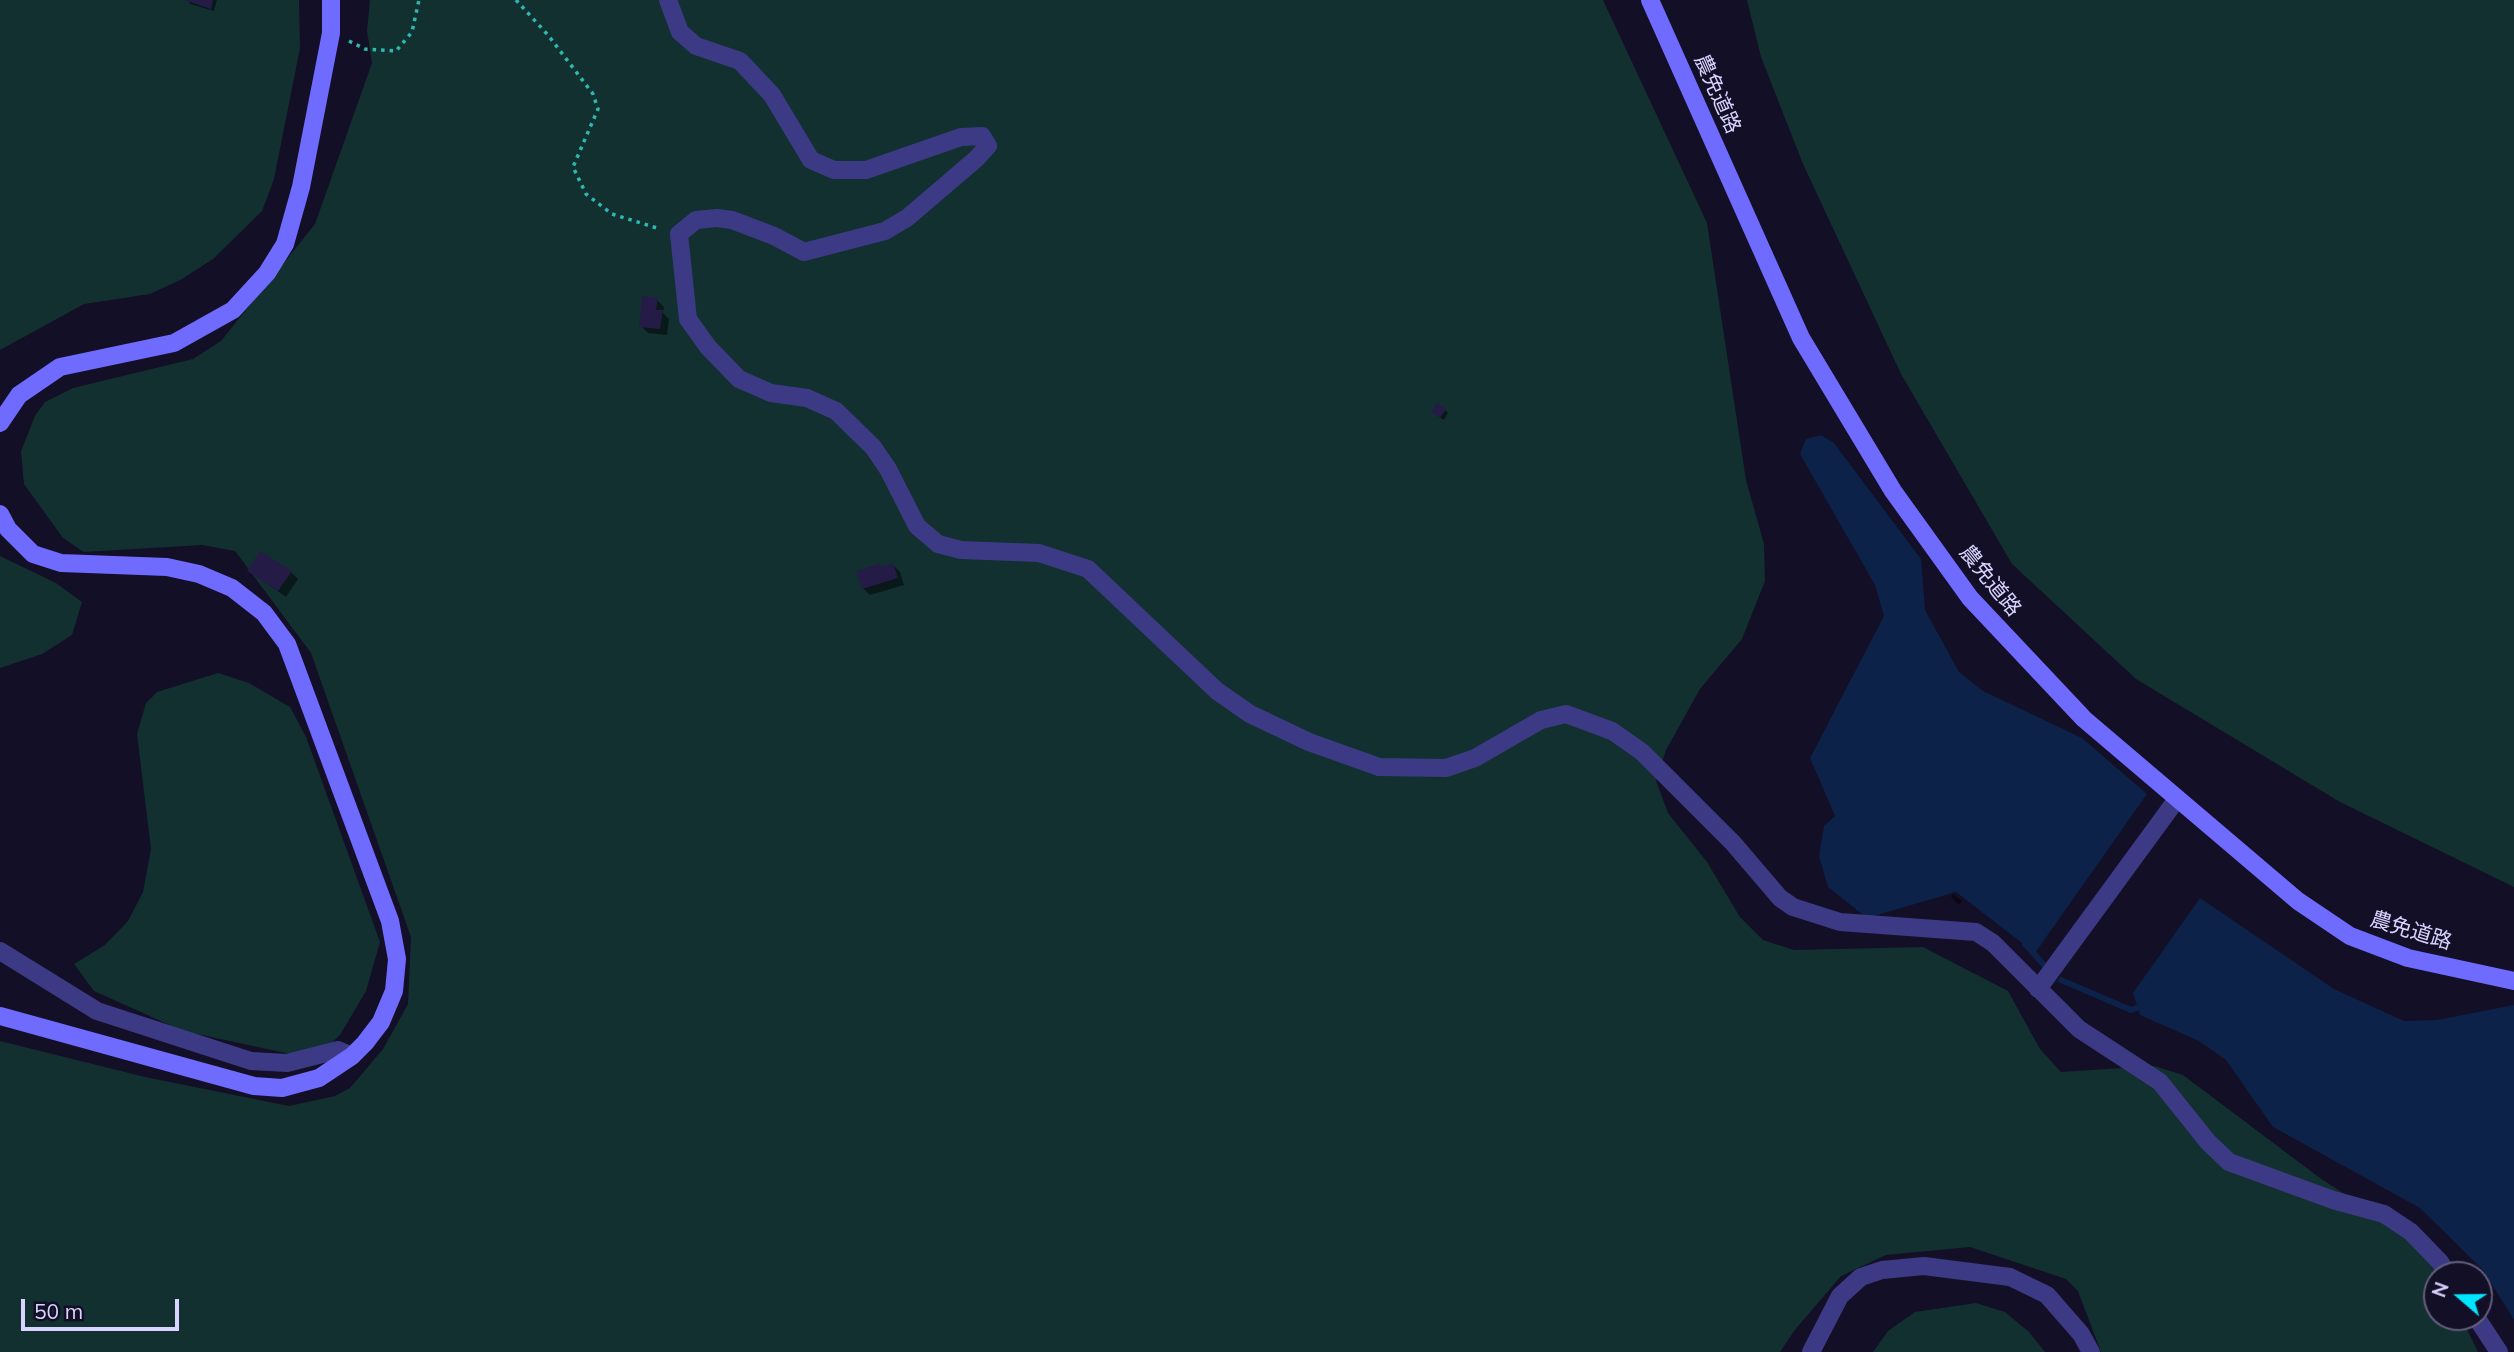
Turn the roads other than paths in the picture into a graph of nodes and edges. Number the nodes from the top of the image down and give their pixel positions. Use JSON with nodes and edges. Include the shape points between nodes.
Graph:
{"nodes":[{"id":1,"x":331,"y":0,"type":"edge"},
{"id":2,"x":668,"y":0,"type":"edge"},
{"id":3,"x":1650,"y":0,"type":"edge"},
{"id":4,"x":0,"y":423,"type":"edge"},
{"id":5,"x":0,"y":514,"type":"edge"},
{"id":6,"x":2177,"y":799,"type":"junction"},
{"id":7,"x":0,"y":951,"type":"edge"},
{"id":8,"x":2514,"y":981,"type":"edge"},
{"id":9,"x":2038,"y":989,"type":"junction"},
{"id":10,"x":0,"y":1016,"type":"edge"},
{"id":11,"x":352,"y":1056,"type":"junction"},
{"id":12,"x":2439,"y":1261,"type":"edge"},
{"id":13,"x":2486,"y":1331,"type":"edge"},
{"id":14,"x":1811,"y":1352,"type":"edge"},
{"id":15,"x":2091,"y":1352,"type":"edge"},
{"id":16,"x":2500,"y":1352,"type":"edge"}],
"edges":[{"from":1,"to":4,"type":"street","via":[[331,33],[302,187],[285,243],[267,273],[233,310],[174,343],[60,367],[19,395]]},
{"from":2,"to":9,"type":"street","via":[[680,32],[696,46],[740,61],[772,95],[811,160],[834,170],[866,170],[961,137],[982,136],[988,146],[907,218],[885,231],[804,252],[732,220],[696,220],[679,234],[688,319],[708,347],[739,379],[836,411],[873,447],[917,526],[938,544],[961,550],[1039,553],[1088,569],[1217,691],[1251,714],[1379,767],[1446,768],[1475,758],[1541,720],[1566,714],[1612,731],[1642,752],[1793,907],[1840,922],[1976,932]]},
{"from":3,"to":6,"type":"street","name":"農免道路","via":[[1801,338],[1893,491],[1970,597],[2084,719]]},
{"from":5,"to":11,"type":"street","via":[[33,554],[51,560],[166,567],[232,588],[264,613],[287,644],[390,921],[397,959],[394,991],[381,1022]]},
{"from":6,"to":8,"type":"street","name":"農免道路","via":[[2298,901],[2350,936],[2408,958]]},
{"from":6,"to":9,"type":"street"},
{"from":7,"to":11,"type":"street","via":[[97,1011],[251,1061],[287,1063],[338,1050]]},
{"from":9,"to":12,"type":"street","via":[[2079,1029],[2160,1082],[2229,1162],[2384,1214],[2411,1232]]},
{"from":10,"to":11,"type":"street","via":[[254,1086],[282,1088],[318,1078]]},
{"from":13,"to":16,"type":"street"},
{"from":14,"to":15,"type":"street","via":[[1840,1296],[1861,1277],[1924,1266],[2010,1277],[2048,1294]]}]}
